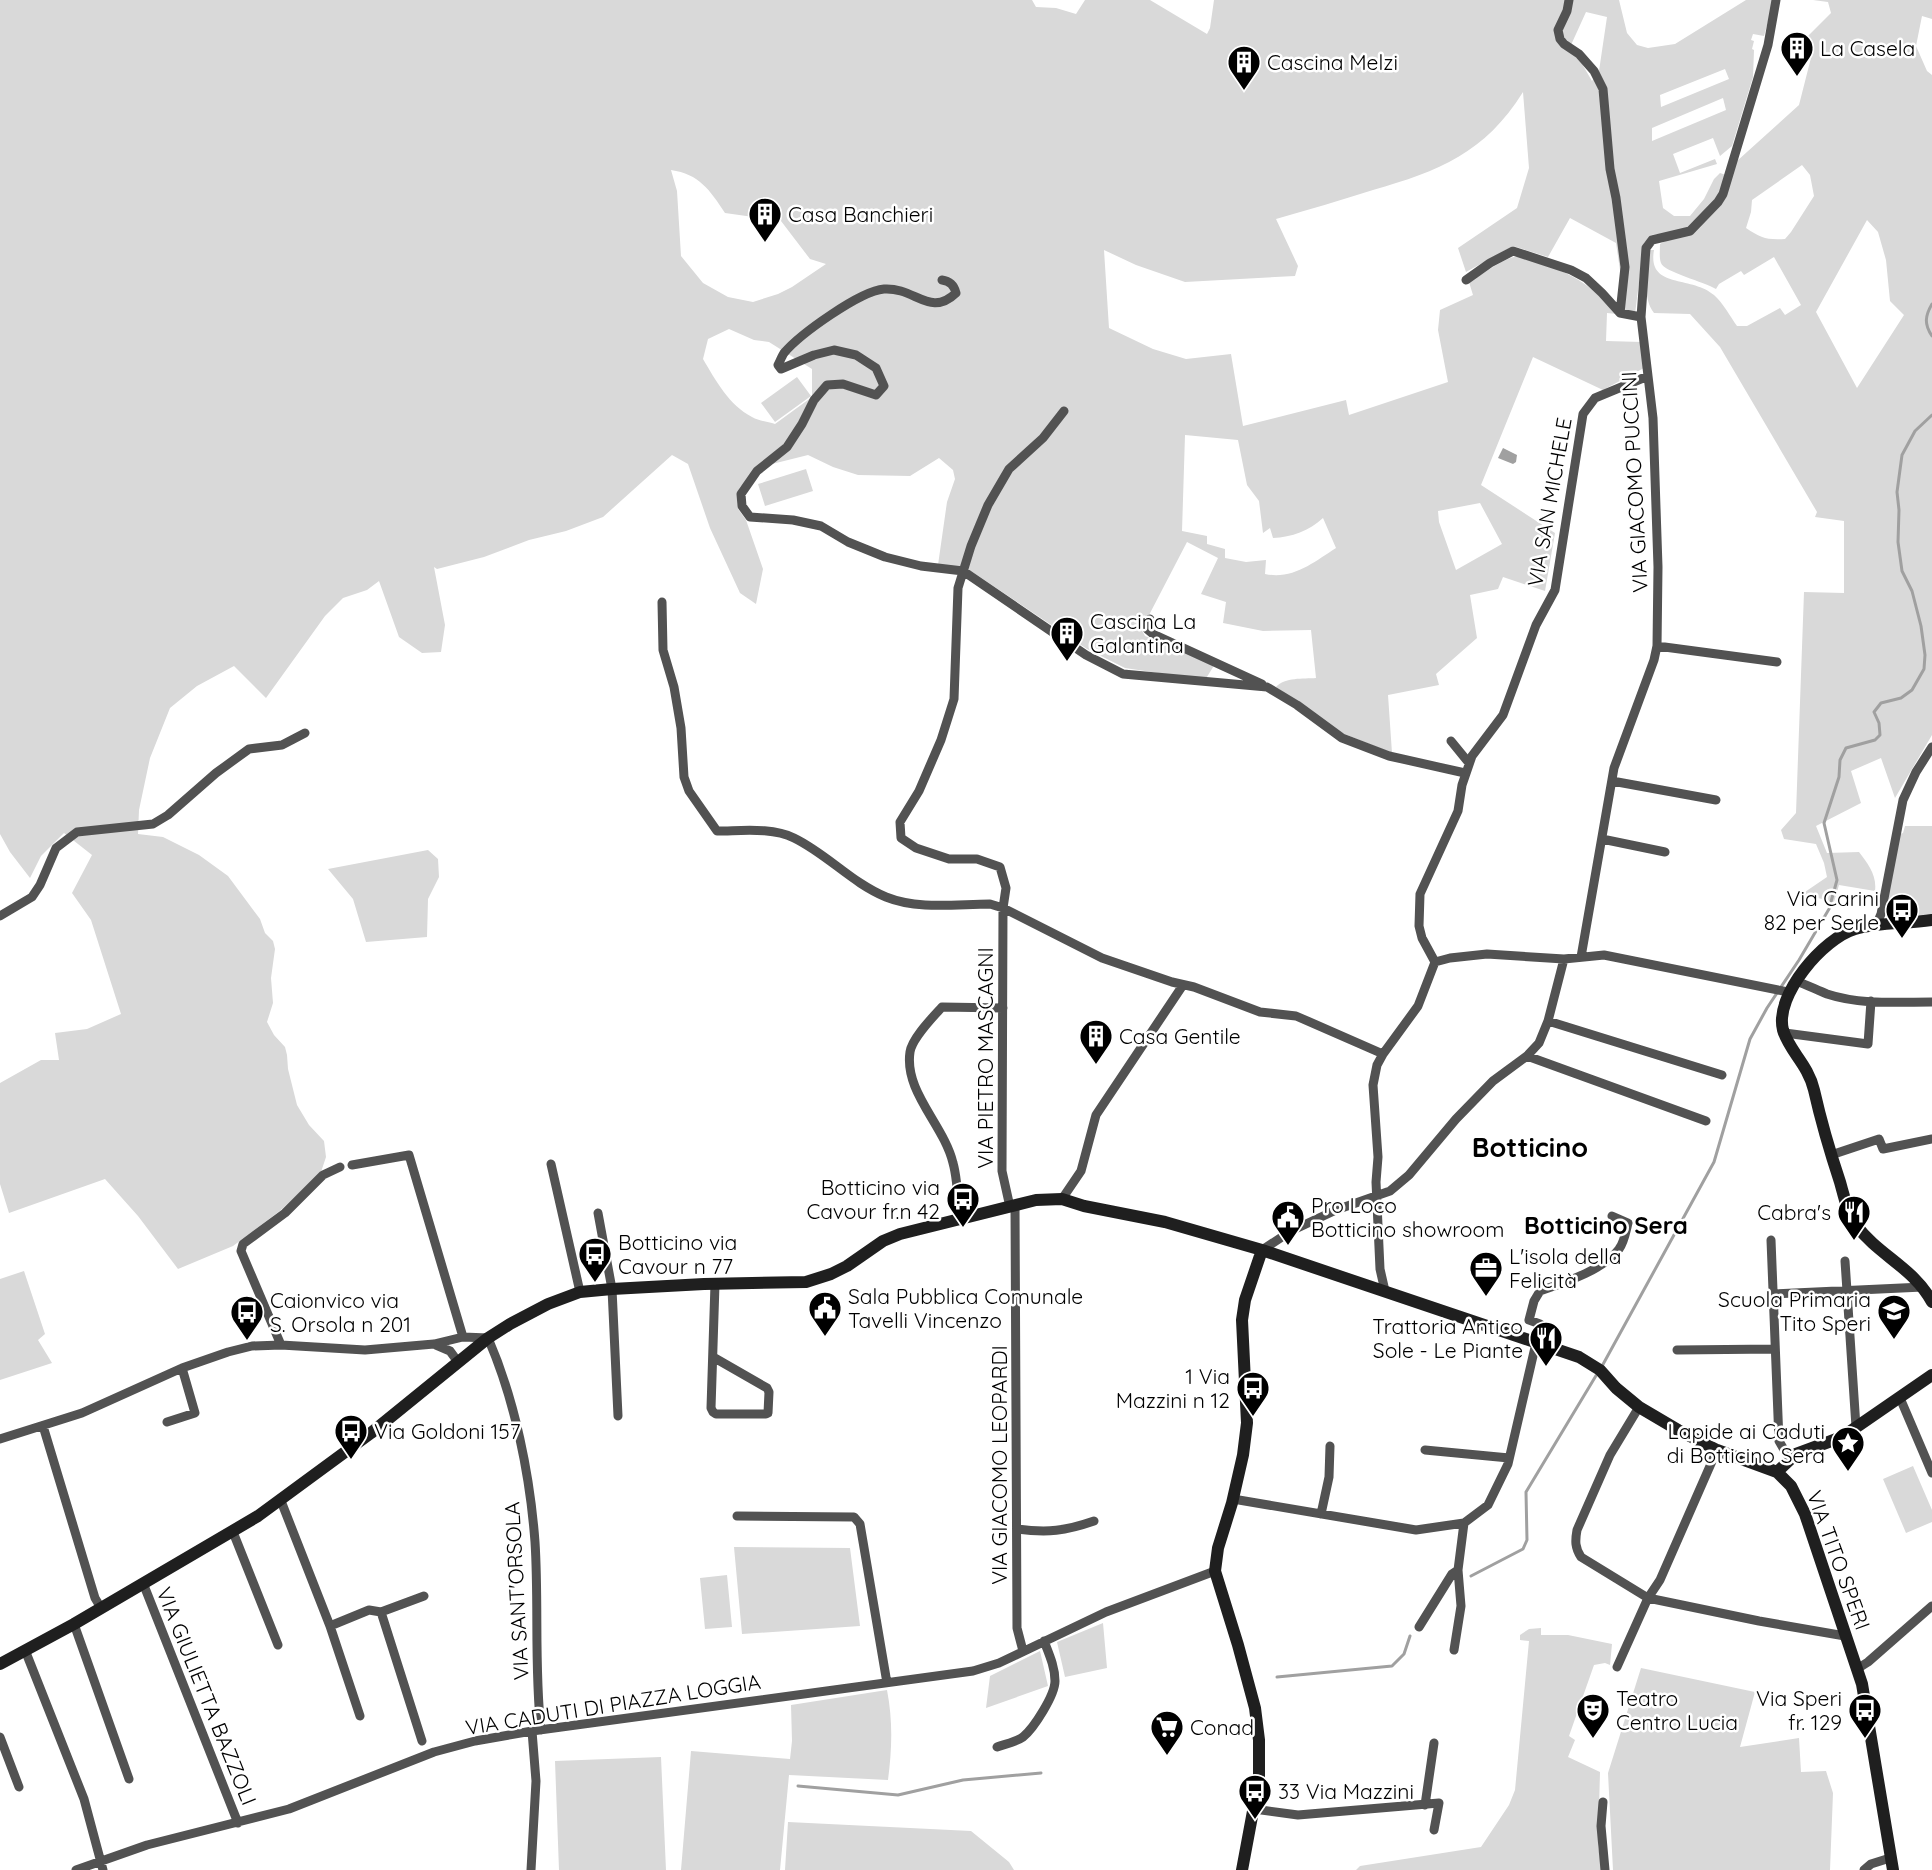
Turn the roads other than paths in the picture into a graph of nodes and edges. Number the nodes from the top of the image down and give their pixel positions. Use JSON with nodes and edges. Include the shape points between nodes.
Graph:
{"nodes":[{"id":1,"x":1569,"y":0,"type":"edge"},
{"id":2,"x":1776,"y":0,"type":"edge"},
{"id":3,"x":942,"y":280,"type":"dead end"},
{"id":4,"x":1466,"y":280,"type":"dead end"},
{"id":5,"x":1620,"y":313,"type":"junction"},
{"id":6,"x":1641,"y":317,"type":"junction"},
{"id":7,"x":1648,"y":376,"type":"junction"},
{"id":8,"x":1064,"y":411,"type":"dead end"},
{"id":9,"x":963,"y":571,"type":"junction"},
{"id":10,"x":662,"y":602,"type":"dead end"},
{"id":11,"x":1150,"y":619,"type":"dead end"},
{"id":12,"x":1657,"y":646,"type":"junction"},
{"id":13,"x":1777,"y":662,"type":"dead end"},
{"id":14,"x":1267,"y":687,"type":"junction"},
{"id":15,"x":305,"y":733,"type":"dead end"},
{"id":16,"x":1451,"y":741,"type":"dead end"},
{"id":17,"x":1932,"y":747,"type":"edge"},
{"id":18,"x":1469,"y":763,"type":"junction"},
{"id":19,"x":1465,"y":773,"type":"junction"},
{"id":20,"x":1612,"y":781,"type":"junction"},
{"id":21,"x":1716,"y":800,"type":"dead end"},
{"id":22,"x":1602,"y":840,"type":"junction"},
{"id":23,"x":1665,"y":852,"type":"dead end"},
{"id":24,"x":1003,"y":908,"type":"junction"},
{"id":25,"x":0,"y":916,"type":"edge"},
{"id":26,"x":1932,"y":920,"type":"edge"},
{"id":27,"x":1876,"y":926,"type":"junction"},
{"id":28,"x":1581,"y":957,"type":"junction"},
{"id":29,"x":1564,"y":959,"type":"junction"},
{"id":30,"x":1435,"y":962,"type":"junction"},
{"id":31,"x":1796,"y":981,"type":"junction"},
{"id":32,"x":1183,"y":985,"type":"junction"},
{"id":33,"x":1787,"y":992,"type":"junction"},
{"id":34,"x":1871,"y":1001,"type":"junction"},
{"id":35,"x":1932,"y":1002,"type":"edge"},
{"id":36,"x":1003,"y":1008,"type":"junction"},
{"id":37,"x":1548,"y":1021,"type":"junction"},
{"id":38,"x":1785,"y":1033,"type":"junction"},
{"id":39,"x":1383,"y":1054,"type":"junction"},
{"id":40,"x":1527,"y":1056,"type":"junction"},
{"id":41,"x":1722,"y":1075,"type":"dead end"},
{"id":42,"x":1706,"y":1121,"type":"dead end"},
{"id":43,"x":1932,"y":1139,"type":"edge"},
{"id":44,"x":1831,"y":1155,"type":"junction"},
{"id":45,"x":551,"y":1164,"type":"dead end"},
{"id":46,"x":352,"y":1165,"type":"dead end"},
{"id":47,"x":340,"y":1167,"type":"dead end"},
{"id":48,"x":1377,"y":1196,"type":"junction"},
{"id":49,"x":1062,"y":1199,"type":"junction"},
{"id":50,"x":1013,"y":1206,"type":"junction"},
{"id":51,"x":598,"y":1213,"type":"dead end"},
{"id":52,"x":1612,"y":1216,"type":"dead end"},
{"id":53,"x":959,"y":1219,"type":"junction"},
{"id":54,"x":1771,"y":1240,"type":"dead end"},
{"id":55,"x":1262,"y":1250,"type":"junction"},
{"id":56,"x":1845,"y":1261,"type":"dead end"},
{"id":57,"x":716,"y":1284,"type":"junction"},
{"id":58,"x":1923,"y":1287,"type":"junction"},
{"id":59,"x":612,"y":1289,"type":"junction"},
{"id":60,"x":1385,"y":1291,"type":"junction"},
{"id":61,"x":1847,"y":1291,"type":"junction"},
{"id":62,"x":580,"y":1292,"type":"junction"},
{"id":63,"x":1774,"y":1294,"type":"junction"},
{"id":64,"x":1932,"y":1302,"type":"edge"},
{"id":65,"x":463,"y":1337,"type":"junction"},
{"id":66,"x":488,"y":1338,"type":"junction"},
{"id":67,"x":1536,"y":1343,"type":"junction"},
{"id":68,"x":434,"y":1344,"type":"junction"},
{"id":69,"x":281,"y":1345,"type":"junction"},
{"id":70,"x":1775,"y":1349,"type":"junction"},
{"id":71,"x":1677,"y":1350,"type":"dead end"},
{"id":72,"x":713,"y":1358,"type":"junction"},
{"id":73,"x":458,"y":1362,"type":"junction"},
{"id":74,"x":182,"y":1368,"type":"junction"},
{"id":75,"x":1932,"y":1375,"type":"edge"},
{"id":76,"x":1900,"y":1398,"type":"junction"},
{"id":77,"x":1639,"y":1407,"type":"junction"},
{"id":78,"x":618,"y":1416,"type":"dead end"},
{"id":79,"x":167,"y":1422,"type":"dead end"},
{"id":80,"x":43,"y":1426,"type":"junction"},
{"id":81,"x":1856,"y":1427,"type":"junction"},
{"id":82,"x":0,"y":1439,"type":"edge"},
{"id":83,"x":1330,"y":1446,"type":"dead end"},
{"id":84,"x":1425,"y":1450,"type":"dead end"},
{"id":85,"x":1717,"y":1450,"type":"junction"},
{"id":86,"x":1804,"y":1451,"type":"junction"},
{"id":87,"x":1509,"y":1458,"type":"junction"},
{"id":88,"x":1790,"y":1460,"type":"junction"},
{"id":89,"x":1932,"y":1473,"type":"edge"},
{"id":90,"x":1781,"y":1476,"type":"junction"},
{"id":91,"x":1233,"y":1499,"type":"junction"},
{"id":92,"x":281,"y":1501,"type":"junction"},
{"id":93,"x":1321,"y":1514,"type":"junction"},
{"id":94,"x":737,"y":1516,"type":"dead end"},
{"id":95,"x":1094,"y":1521,"type":"dead end"},
{"id":96,"x":1464,"y":1522,"type":"junction"},
{"id":97,"x":1017,"y":1529,"type":"junction"},
{"id":98,"x":233,"y":1532,"type":"junction"},
{"id":99,"x":1458,"y":1570,"type":"junction"},
{"id":100,"x":1215,"y":1571,"type":"junction"},
{"id":101,"x":143,"y":1583,"type":"junction"},
{"id":102,"x":424,"y":1596,"type":"dead end"},
{"id":103,"x":1648,"y":1598,"type":"junction"},
{"id":104,"x":1932,"y":1606,"type":"edge"},
{"id":105,"x":101,"y":1608,"type":"junction"},
{"id":106,"x":381,"y":1612,"type":"junction"},
{"id":107,"x":74,"y":1624,"type":"junction"},
{"id":108,"x":330,"y":1626,"type":"junction"},
{"id":109,"x":1419,"y":1627,"type":"dead end"},
{"id":110,"x":1845,"y":1636,"type":"junction"},
{"id":111,"x":1044,"y":1641,"type":"junction"},
{"id":112,"x":278,"y":1645,"type":"dead end"},
{"id":113,"x":25,"y":1650,"type":"junction"},
{"id":114,"x":1454,"y":1650,"type":"dead end"},
{"id":115,"x":1023,"y":1652,"type":"junction"},
{"id":116,"x":0,"y":1664,"type":"edge"},
{"id":117,"x":1617,"y":1667,"type":"dead end"},
{"id":118,"x":1857,"y":1669,"type":"junction"},
{"id":119,"x":887,"y":1683,"type":"junction"},
{"id":120,"x":360,"y":1716,"type":"dead end"},
{"id":121,"x":537,"y":1730,"type":"junction"},
{"id":122,"x":0,"y":1737,"type":"edge"},
{"id":123,"x":422,"y":1742,"type":"dead end"},
{"id":124,"x":1434,"y":1743,"type":"dead end"},
{"id":125,"x":997,"y":1747,"type":"dead end"},
{"id":126,"x":129,"y":1779,"type":"dead end"},
{"id":127,"x":19,"y":1787,"type":"dead end"},
{"id":128,"x":1603,"y":1802,"type":"dead end"},
{"id":129,"x":1425,"y":1804,"type":"junction"},
{"id":130,"x":1254,"y":1809,"type":"junction"},
{"id":131,"x":238,"y":1823,"type":"junction"},
{"id":132,"x":1434,"y":1830,"type":"dead end"},
{"id":133,"x":1891,"y":1864,"type":"edge"},
{"id":134,"x":102,"y":1866,"type":"edge"},
{"id":135,"x":1243,"y":1869,"type":"edge"},
{"id":136,"x":76,"y":1870,"type":"edge"},
{"id":137,"x":531,"y":1870,"type":"edge"},
{"id":138,"x":1605,"y":1870,"type":"edge"},
{"id":139,"x":1864,"y":1870,"type":"edge"}],
"edges":[{"from":1,"to":5,"type":"street","via":[[1558,30],[1560,39],[1594,71],[1603,89],[1624,267]]},
{"from":2,"to":6,"type":"street","name":"VIA GIACOMO PUCCINI","via":[[1768,45],[1723,194],[1690,231],[1652,240],[1646,248]]},
{"from":3,"to":9,"type":"street","via":[[954,286],[956,293],[948,301],[935,305],[897,290],[867,294],[811,330],[783,354],[778,365],[781,369],[834,350],[856,355],[876,368],[884,386],[876,395],[843,384],[827,385],[787,447],[757,471],[741,494],[742,506],[750,517],[821,526],[885,557]]},
{"from":4,"to":5,"type":"street","via":[[1513,251],[1586,278]]},
{"from":5,"to":6,"type":"street"},
{"from":6,"to":7,"type":"street","name":"VIA GIACOMO PUCCINI"},
{"from":7,"to":12,"type":"street","name":"VIA GIACOMO PUCCINI","via":[[1658,551]]},
{"from":7,"to":18,"type":"street","name":"VIA SAN MICHELE","via":[[1595,398],[1582,414],[1555,590],[1536,625],[1503,715]]},
{"from":8,"to":9,"type":"street","via":[[1044,438],[1009,469],[988,505]]},
{"from":9,"to":14,"type":"street","via":[[1086,655],[1123,674]]},
{"from":9,"to":24,"type":"street","name":"VIA PIETRO MASCAGNI","via":[[958,588],[954,699],[919,791],[900,822],[901,838],[916,848],[949,859],[977,859],[1000,867],[1006,888]]},
{"from":10,"to":24,"type":"street","via":[[663,650],[675,687],[684,777],[689,791],[717,831],[757,831],[793,837],[867,887],[907,904],[990,904]]},
{"from":11,"to":14,"type":"street","via":[[1147,629],[1153,634]]},
{"from":12,"to":13,"type":"street"},
{"from":12,"to":20,"type":"street","name":"VIA GIACOMO PUCCINI"},
{"from":14,"to":19,"type":"street","via":[[1342,738],[1389,756]]},
{"from":15,"to":25,"type":"street","via":[[282,745],[249,749],[153,824],[77,832],[56,848],[32,897]]},
{"from":16,"to":18,"type":"street"},
{"from":17,"to":27,"type":"street","via":[[1903,800]]},
{"from":18,"to":19,"type":"street","name":"VIA SAN MICHELE"},
{"from":19,"to":30,"type":"street","name":"VIA SAN MICHELE","via":[[1458,811],[1420,894],[1419,926]]},
{"from":20,"to":21,"type":"street"},
{"from":20,"to":22,"type":"street","name":"VIA GIACOMO PUCCINI"},
{"from":22,"to":23,"type":"street"},
{"from":22,"to":28,"type":"street","name":"VIA GIACOMO PUCCINI"},
{"from":24,"to":32,"type":"street","via":[[1102,958]]},
{"from":24,"to":36,"type":"street","name":"VIA PIETRO MASCAGNI"},
{"from":26,"to":27,"type":"street"},
{"from":27,"to":31,"type":"street","via":[[1857,928],[1830,941]]},
{"from":28,"to":29,"type":"street"},
{"from":28,"to":33,"type":"street","via":[[1614,956]]},
{"from":29,"to":30,"type":"street","via":[[1487,954]]},
{"from":29,"to":37,"type":"street"},
{"from":30,"to":39,"type":"street","via":[[1418,1006]]},
{"from":31,"to":33,"type":"street"},
{"from":31,"to":34,"type":"street","via":[[1828,994]]},
{"from":32,"to":39,"type":"street","via":[[1260,1012],[1296,1017]]},
{"from":32,"to":49,"type":"street","via":[[1096,1115],[1081,1171]]},
{"from":33,"to":38,"type":"street","via":[[1782,1017]]},
{"from":34,"to":35,"type":"street"},
{"from":34,"to":38,"type":"street","via":[[1868,1044]]},
{"from":36,"to":50,"type":"street","name":"VIA PIETRO MASCAGNI","via":[[1002,1171]]},
{"from":36,"to":53,"type":"street","via":[[942,1007],[910,1049],[909,1070],[915,1088],[953,1162]]},
{"from":37,"to":40,"type":"street","via":[[1539,1043]]},
{"from":37,"to":41,"type":"street"},
{"from":38,"to":44,"type":"street","via":[[1809,1074]]},
{"from":39,"to":48,"type":"street","via":[[1373,1085]]},
{"from":40,"to":42,"type":"street"},
{"from":40,"to":48,"type":"street","via":[[1478,1096],[1409,1175]]},
{"from":43,"to":44,"type":"street","via":[[1883,1149],[1879,1139]]},
{"from":44,"to":58,"type":"street","via":[[1855,1223]]},
{"from":45,"to":62,"type":"street"},
{"from":46,"to":65,"type":"street","via":[[409,1155]]},
{"from":47,"to":69,"type":"street","via":[[323,1175],[285,1213],[243,1244],[241,1251]]},
{"from":48,"to":55,"type":"street","via":[[1291,1231]]},
{"from":48,"to":60,"type":"street","via":[[1380,1269]]},
{"from":49,"to":50,"type":"street"},
{"from":49,"to":55,"type":"street","via":[[1165,1222]]},
{"from":50,"to":53,"type":"street"},
{"from":50,"to":97,"type":"street","name":"VIA GIACOMO LEOPARDI"},
{"from":51,"to":59,"type":"street"},
{"from":52,"to":67,"type":"street","via":[[1628,1223],[1619,1249],[1603,1263],[1540,1292],[1534,1301],[1529,1320],[1540,1324]]},
{"from":53,"to":57,"type":"street","via":[[891,1237],[820,1279]]},
{"from":54,"to":63,"type":"street"},
{"from":55,"to":60,"type":"street"},
{"from":55,"to":91,"type":"street","via":[[1242,1320],[1246,1423]]},
{"from":56,"to":61,"type":"street"},
{"from":57,"to":59,"type":"street"},
{"from":57,"to":72,"type":"street"},
{"from":58,"to":61,"type":"street"},
{"from":58,"to":64,"type":"street"},
{"from":59,"to":62,"type":"street"},
{"from":59,"to":78,"type":"street"},
{"from":60,"to":67,"type":"street"},
{"from":61,"to":63,"type":"street"},
{"from":61,"to":81,"type":"street"},
{"from":62,"to":66,"type":"street","via":[[532,1311]]},
{"from":63,"to":70,"type":"street"},
{"from":65,"to":66,"type":"street"},
{"from":65,"to":68,"type":"street"},
{"from":66,"to":73,"type":"street"},
{"from":66,"to":121,"type":"street","name":"VIA SANT'ORSOLA","via":[[503,1372],[529,1493],[535,1542]]},
{"from":67,"to":77,"type":"street","via":[[1590,1363]]},
{"from":67,"to":87,"type":"street"},
{"from":68,"to":69,"type":"street","via":[[365,1350]]},
{"from":68,"to":73,"type":"street","via":[[445,1347]]},
{"from":69,"to":74,"type":"street","via":[[252,1346]]},
{"from":70,"to":71,"type":"street"},
{"from":70,"to":88,"type":"street","via":[[1779,1441]]},
{"from":72,"to":72,"type":"street","via":[[713,1412],[768,1413],[767,1388]]},
{"from":73,"to":92,"type":"street"},
{"from":74,"to":79,"type":"street","via":[[195,1413]]},
{"from":74,"to":80,"type":"street"},
{"from":75,"to":76,"type":"street"},
{"from":76,"to":81,"type":"street"},
{"from":76,"to":89,"type":"street"},
{"from":77,"to":85,"type":"street"},
{"from":77,"to":103,"type":"street","via":[[1610,1455],[1575,1540],[1577,1550],[1589,1564]]},
{"from":80,"to":82,"type":"street"},
{"from":80,"to":105,"type":"street"},
{"from":81,"to":86,"type":"street","via":[[1834,1441]]},
{"from":83,"to":93,"type":"street","via":[[1329,1477]]},
{"from":84,"to":87,"type":"street"},
{"from":85,"to":90,"type":"street"},
{"from":85,"to":103,"type":"street","via":[[1660,1580]]},
{"from":86,"to":88,"type":"street"},
{"from":86,"to":90,"type":"street"},
{"from":87,"to":96,"type":"street","via":[[1488,1505]]},
{"from":88,"to":90,"type":"street"},
{"from":90,"to":110,"type":"street","name":"VIA TITO SPERI","via":[[1805,1514]]},
{"from":91,"to":93,"type":"street"},
{"from":91,"to":100,"type":"street"},
{"from":92,"to":98,"type":"street"},
{"from":92,"to":108,"type":"street"},
{"from":93,"to":96,"type":"street","via":[[1416,1530]]},
{"from":94,"to":119,"type":"street","via":[[854,1517],[860,1524]]},
{"from":95,"to":97,"type":"street","via":[[1064,1531]]},
{"from":96,"to":99,"type":"street"},
{"from":97,"to":115,"type":"street","name":"VIA GIACOMO LEOPARDI","via":[[1017,1628]]},
{"from":98,"to":101,"type":"street"},
{"from":98,"to":112,"type":"street"},
{"from":99,"to":109,"type":"street"},
{"from":99,"to":114,"type":"street","via":[[1461,1606]]},
{"from":100,"to":111,"type":"street","name":"VIA CADUTI DI PIAZZA LOGGIA","via":[[1106,1612]]},
{"from":100,"to":130,"type":"street","via":[[1255,1708],[1260,1761]]},
{"from":101,"to":105,"type":"street"},
{"from":101,"to":131,"type":"street","name":"VIA GIULIETTA BAZZOLI"},
{"from":102,"to":106,"type":"street"},
{"from":103,"to":110,"type":"street"},
{"from":103,"to":117,"type":"street"},
{"from":104,"to":118,"type":"street"},
{"from":105,"to":107,"type":"street"},
{"from":106,"to":108,"type":"street","via":[[369,1610]]},
{"from":106,"to":123,"type":"street"},
{"from":107,"to":113,"type":"street"},
{"from":107,"to":126,"type":"street"},
{"from":108,"to":120,"type":"street"},
{"from":110,"to":118,"type":"street","name":"VIA TITO SPERI"},
{"from":111,"to":115,"type":"street","name":"VIA CADUTI DI PIAZZA LOGGIA"},
{"from":111,"to":125,"type":"street","via":[[1055,1683],[1051,1694],[1021,1738]]},
{"from":113,"to":116,"type":"street"},
{"from":113,"to":134,"type":"street","via":[[84,1799]]},
{"from":115,"to":119,"type":"street","name":"VIA CADUTI DI PIAZZA LOGGIA","via":[[973,1671]]},
{"from":118,"to":133,"type":"street","name":"VIA TITO SPERI"},
{"from":119,"to":121,"type":"street","name":"VIA CADUTI DI PIAZZA LOGGIA"},
{"from":121,"to":131,"type":"street","name":"VIA CADUTI DI PIAZZA LOGGIA","via":[[434,1752],[289,1809]]},
{"from":121,"to":137,"type":"street","name":"VIA SANT'ORSOLA"},
{"from":122,"to":127,"type":"street"},
{"from":124,"to":129,"type":"street"},
{"from":128,"to":138,"type":"street"},
{"from":129,"to":130,"type":"street","via":[[1298,1815]]},
{"from":129,"to":132,"type":"street","via":[[1439,1803]]},
{"from":130,"to":135,"type":"street"},
{"from":131,"to":134,"type":"street","name":"VIA CADUTI DI PIAZZA LOGGIA","via":[[147,1845]]},
{"from":133,"to":139,"type":"street","via":[[1871,1864]]},
{"from":134,"to":136,"type":"street","name":"VIA CADUTI DI PIAZZA LOGGIA"}]}
